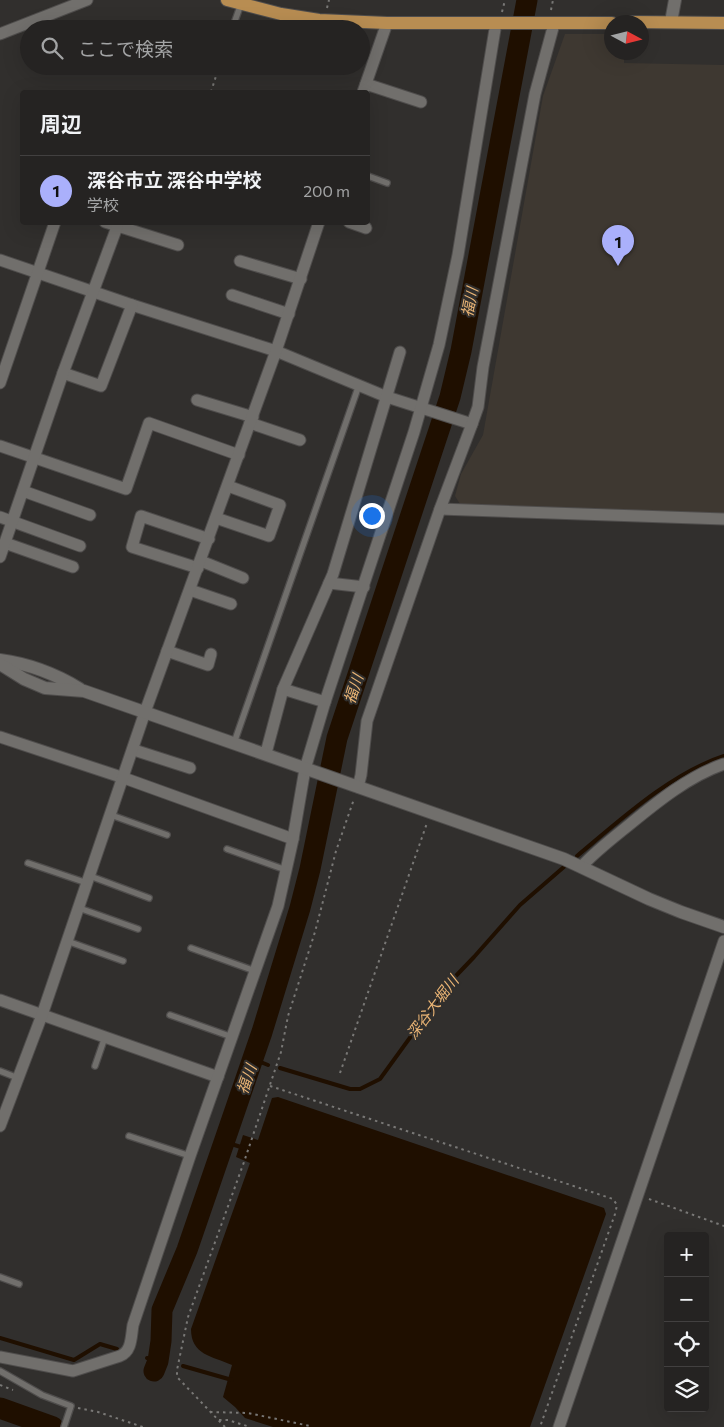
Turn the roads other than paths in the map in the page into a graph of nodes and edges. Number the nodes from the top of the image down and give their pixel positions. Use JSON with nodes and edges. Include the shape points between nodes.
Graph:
{"nodes":[{"id":1,"x":87,"y":0,"type":"edge"},
{"id":2,"x":227,"y":0,"type":"edge"},
{"id":3,"x":675,"y":0,"type":"edge"},
{"id":4,"x":240,"y":4,"type":"junction"},
{"id":5,"x":36,"y":20,"type":"edge"},
{"id":6,"x":235,"y":20,"type":"edge"},
{"id":7,"x":319,"y":20,"type":"edge"},
{"id":8,"x":370,"y":22,"type":"edge"},
{"id":9,"x":649,"y":22,"type":"edge"},
{"id":10,"x":671,"y":22,"type":"junction"},
{"id":11,"x":387,"y":23,"type":"junction"},
{"id":12,"x":500,"y":23,"type":"junction"},
{"id":13,"x":604,"y":23,"type":"edge"},
{"id":14,"x":724,"y":23,"type":"edge"},
{"id":15,"x":549,"y":24,"type":"junction"},
{"id":16,"x":20,"y":26,"type":"edge"},
{"id":17,"x":0,"y":34,"type":"edge"},
{"id":18,"x":370,"y":71,"type":"edge"},
{"id":19,"x":369,"y":75,"type":"edge"},
{"id":20,"x":364,"y":88,"type":"edge"},
{"id":21,"x":421,"y":102,"type":"dead end"},
{"id":22,"x":370,"y":177,"type":"edge"},
{"id":23,"x":387,"y":183,"type":"dead end"},
{"id":24,"x":54,"y":225,"type":"edge"},
{"id":25,"x":112,"y":225,"type":"edge"},
{"id":26,"x":318,"y":225,"type":"edge"},
{"id":27,"x":358,"y":225,"type":"edge"},
{"id":28,"x":117,"y":227,"type":"junction"},
{"id":29,"x":366,"y":228,"type":"dead end"},
{"id":30,"x":178,"y":245,"type":"dead end"},
{"id":31,"x":0,"y":260,"type":"edge"},
{"id":32,"x":240,"y":260,"type":"dead end"},
{"id":33,"x":38,"y":273,"type":"junction"},
{"id":34,"x":301,"y":279,"type":"junction"},
{"id":35,"x":94,"y":292,"type":"junction"},
{"id":36,"x":232,"y":295,"type":"dead end"},
{"id":37,"x":132,"y":305,"type":"junction"},
{"id":38,"x":289,"y":314,"type":"junction"},
{"id":39,"x":276,"y":351,"type":"junction"},
{"id":40,"x":400,"y":352,"type":"dead end"},
{"id":41,"x":63,"y":373,"type":"junction"},
{"id":42,"x":0,"y":383,"type":"edge"},
{"id":43,"x":359,"y":385,"type":"junction"},
{"id":44,"x":387,"y":397,"type":"junction"},
{"id":45,"x":196,"y":400,"type":"dead end"},
{"id":46,"x":423,"y":408,"type":"junction"},
{"id":47,"x":251,"y":420,"type":"junction"},
{"id":48,"x":469,"y":423,"type":"junction"},
{"id":49,"x":300,"y":440,"type":"dead end"},
{"id":50,"x":0,"y":446,"type":"edge"},
{"id":51,"x":239,"y":455,"type":"junction"},
{"id":52,"x":34,"y":458,"type":"junction"},
{"id":53,"x":228,"y":486,"type":"junction"},
{"id":54,"x":24,"y":490,"type":"junction"},
{"id":55,"x":440,"y":509,"type":"junction"},
{"id":56,"x":90,"y":515,"type":"dead end"},
{"id":57,"x":0,"y":517,"type":"edge"},
{"id":58,"x":216,"y":518,"type":"junction"},
{"id":59,"x":724,"y":519,"type":"edge"},
{"id":60,"x":13,"y":522,"type":"junction"},
{"id":61,"x":209,"y":539,"type":"junction"},
{"id":62,"x":80,"y":546,"type":"dead end"},
{"id":63,"x":1,"y":552,"type":"edge"},
{"id":64,"x":199,"y":565,"type":"junction"},
{"id":65,"x":73,"y":567,"type":"dead end"},
{"id":66,"x":243,"y":578,"type":"dead end"},
{"id":67,"x":329,"y":583,"type":"junction"},
{"id":68,"x":364,"y":587,"type":"junction"},
{"id":69,"x":190,"y":590,"type":"junction"},
{"id":70,"x":230,"y":604,"type":"dead end"},
{"id":71,"x":167,"y":652,"type":"junction"},
{"id":72,"x":211,"y":654,"type":"dead end"},
{"id":73,"x":0,"y":660,"type":"edge"},
{"id":74,"x":0,"y":664,"type":"edge"},
{"id":75,"x":283,"y":689,"type":"junction"},
{"id":76,"x":84,"y":691,"type":"junction"},
{"id":77,"x":325,"y":702,"type":"junction"},
{"id":78,"x":145,"y":712,"type":"junction"},
{"id":79,"x":0,"y":737,"type":"edge"},
{"id":80,"x":234,"y":743,"type":"junction"},
{"id":81,"x":134,"y":750,"type":"junction"},
{"id":82,"x":266,"y":754,"type":"junction"},
{"id":83,"x":724,"y":764,"type":"edge"},
{"id":84,"x":190,"y":768,"type":"dead end"},
{"id":85,"x":308,"y":770,"type":"junction"},
{"id":86,"x":124,"y":778,"type":"junction"},
{"id":87,"x":353,"y":786,"type":"junction"},
{"id":88,"x":111,"y":816,"type":"junction"},
{"id":89,"x":167,"y":835,"type":"dead end"},
{"id":90,"x":293,"y":839,"type":"junction"},
{"id":91,"x":227,"y":849,"type":"dead end"},
{"id":92,"x":28,"y":863,"type":"dead end"},
{"id":93,"x":582,"y":866,"type":"junction"},
{"id":94,"x":286,"y":870,"type":"junction"},
{"id":95,"x":88,"y":880,"type":"junction"},
{"id":96,"x":149,"y":898,"type":"dead end"},
{"id":97,"x":79,"y":908,"type":"junction"},
{"id":98,"x":724,"y":927,"type":"edge"},
{"id":99,"x":138,"y":929,"type":"dead end"},
{"id":100,"x":67,"y":941,"type":"junction"},
{"id":101,"x":724,"y":941,"type":"edge"},
{"id":102,"x":191,"y":948,"type":"dead end"},
{"id":103,"x":123,"y":961,"type":"dead end"},
{"id":104,"x":255,"y":971,"type":"junction"},
{"id":105,"x":0,"y":1000,"type":"edge"},
{"id":106,"x":42,"y":1014,"type":"junction"},
{"id":107,"x":170,"y":1015,"type":"dead end"},
{"id":108,"x":105,"y":1037,"type":"junction"},
{"id":109,"x":232,"y":1037,"type":"junction"},
{"id":110,"x":95,"y":1066,"type":"dead end"},
{"id":111,"x":0,"y":1072,"type":"edge"},
{"id":112,"x":218,"y":1077,"type":"junction"},
{"id":113,"x":18,"y":1078,"type":"junction"},
{"id":114,"x":3,"y":1109,"type":"edge"},
{"id":115,"x":0,"y":1126,"type":"edge"},
{"id":116,"x":129,"y":1136,"type":"dead end"},
{"id":117,"x":190,"y":1156,"type":"junction"},
{"id":118,"x":0,"y":1277,"type":"edge"},
{"id":119,"x":19,"y":1284,"type":"dead end"},
{"id":120,"x":0,"y":1357,"type":"edge"},
{"id":121,"x":0,"y":1371,"type":"edge"},
{"id":122,"x":64,"y":1427,"type":"edge"},
{"id":123,"x":559,"y":1427,"type":"edge"}],
"edges":[{"from":1,"to":5,"type":"street"},
{"from":2,"to":4,"type":"main road"},
{"from":3,"to":10,"type":"street"},
{"from":4,"to":6,"type":"lane"},
{"from":4,"to":7,"type":"main road"},
{"from":8,"to":11,"type":"main road"},
{"from":9,"to":10,"type":"main road"},
{"from":10,"to":14,"type":"main road"},
{"from":11,"to":12,"type":"main road"},
{"from":11,"to":18,"type":"street"},
{"from":12,"to":15,"type":"main road"},
{"from":12,"to":46,"type":"street","via":[[458,255]]},
{"from":13,"to":15,"type":"main road"},
{"from":15,"to":48,"type":"street","via":[[478,407]]},
{"from":16,"to":17,"type":"street"},
{"from":19,"to":20,"type":"street"},
{"from":20,"to":21,"type":"street"},
{"from":22,"to":23,"type":"lane"},
{"from":24,"to":33,"type":"street"},
{"from":25,"to":28,"type":"street"},
{"from":26,"to":34,"type":"street"},
{"from":27,"to":29,"type":"street"},
{"from":28,"to":30,"type":"street"},
{"from":28,"to":35,"type":"street"},
{"from":31,"to":33,"type":"street"},
{"from":32,"to":34,"type":"street"},
{"from":33,"to":35,"type":"street"},
{"from":33,"to":42,"type":"street"},
{"from":34,"to":38,"type":"street"},
{"from":35,"to":37,"type":"street"},
{"from":35,"to":41,"type":"street"},
{"from":36,"to":38,"type":"street"},
{"from":37,"to":39,"type":"street"},
{"from":37,"to":41,"type":"street","via":[[101,386]]},
{"from":38,"to":39,"type":"street"},
{"from":39,"to":43,"type":"street"},
{"from":39,"to":47,"type":"street"},
{"from":40,"to":44,"type":"street"},
{"from":41,"to":52,"type":"street"},
{"from":43,"to":44,"type":"street"},
{"from":43,"to":80,"type":"lane"},
{"from":44,"to":46,"type":"street"},
{"from":44,"to":67,"type":"street"},
{"from":45,"to":47,"type":"street"},
{"from":46,"to":48,"type":"street"},
{"from":46,"to":68,"type":"street"},
{"from":47,"to":49,"type":"street"},
{"from":47,"to":51,"type":"street"},
{"from":48,"to":55,"type":"street"},
{"from":50,"to":52,"type":"street"},
{"from":51,"to":52,"type":"street","via":[[149,423],[126,490]]},
{"from":51,"to":53,"type":"street"},
{"from":52,"to":54,"type":"street"},
{"from":53,"to":58,"type":"street"},
{"from":53,"to":58,"type":"street","via":[[280,505],[269,536]]},
{"from":54,"to":56,"type":"street"},
{"from":54,"to":60,"type":"street"},
{"from":55,"to":59,"type":"street"},
{"from":55,"to":87,"type":"street","via":[[367,721],[361,775]]},
{"from":57,"to":60,"type":"street"},
{"from":58,"to":61,"type":"street"},
{"from":60,"to":62,"type":"street"},
{"from":60,"to":63,"type":"street"},
{"from":61,"to":64,"type":"street"},
{"from":61,"to":64,"type":"street","via":[[142,516],[132,547]]},
{"from":63,"to":65,"type":"street"},
{"from":64,"to":66,"type":"street"},
{"from":64,"to":69,"type":"street"},
{"from":67,"to":68,"type":"street"},
{"from":67,"to":75,"type":"street"},
{"from":68,"to":77,"type":"street"},
{"from":69,"to":70,"type":"street"},
{"from":69,"to":71,"type":"street"},
{"from":71,"to":72,"type":"street","via":[[208,665]]},
{"from":71,"to":78,"type":"street"},
{"from":73,"to":76,"type":"street","via":[[20,662],[53,674]]},
{"from":74,"to":76,"type":"street","via":[[45,688]]},
{"from":75,"to":77,"type":"street"},
{"from":75,"to":82,"type":"street"},
{"from":76,"to":78,"type":"street"},
{"from":77,"to":85,"type":"street"},
{"from":78,"to":80,"type":"street"},
{"from":78,"to":81,"type":"street"},
{"from":79,"to":86,"type":"street"},
{"from":80,"to":82,"type":"street"},
{"from":81,"to":84,"type":"street"},
{"from":81,"to":86,"type":"street"},
{"from":82,"to":85,"type":"street"},
{"from":83,"to":93,"type":"street","via":[[702,774],[650,808]]},
{"from":85,"to":87,"type":"street"},
{"from":85,"to":90,"type":"street"},
{"from":86,"to":88,"type":"street"},
{"from":86,"to":90,"type":"street"},
{"from":87,"to":93,"type":"street"},
{"from":88,"to":89,"type":"lane"},
{"from":88,"to":95,"type":"street"},
{"from":90,"to":94,"type":"street"},
{"from":91,"to":94,"type":"lane"},
{"from":92,"to":95,"type":"lane"},
{"from":93,"to":98,"type":"street","via":[[657,902]]},
{"from":94,"to":104,"type":"street","via":[[278,906]]},
{"from":95,"to":96,"type":"lane"},
{"from":95,"to":97,"type":"street"},
{"from":97,"to":99,"type":"lane"},
{"from":97,"to":100,"type":"street"},
{"from":100,"to":103,"type":"lane"},
{"from":100,"to":106,"type":"street"},
{"from":101,"to":123,"type":"street"},
{"from":102,"to":104,"type":"lane"},
{"from":104,"to":109,"type":"street"},
{"from":105,"to":106,"type":"street"},
{"from":106,"to":108,"type":"street"},
{"from":106,"to":113,"type":"street"},
{"from":107,"to":109,"type":"lane"},
{"from":108,"to":110,"type":"lane"},
{"from":108,"to":112,"type":"street"},
{"from":109,"to":112,"type":"street"},
{"from":111,"to":113,"type":"lane"},
{"from":112,"to":117,"type":"street"},
{"from":113,"to":114,"type":"street"},
{"from":114,"to":115,"type":"street"},
{"from":116,"to":117,"type":"lane"},
{"from":117,"to":120,"type":"street","via":[[133,1325],[130,1347],[124,1354],[74,1371]]},
{"from":118,"to":119,"type":"lane"},
{"from":121,"to":122,"type":"lane","via":[[70,1408]]}]}
